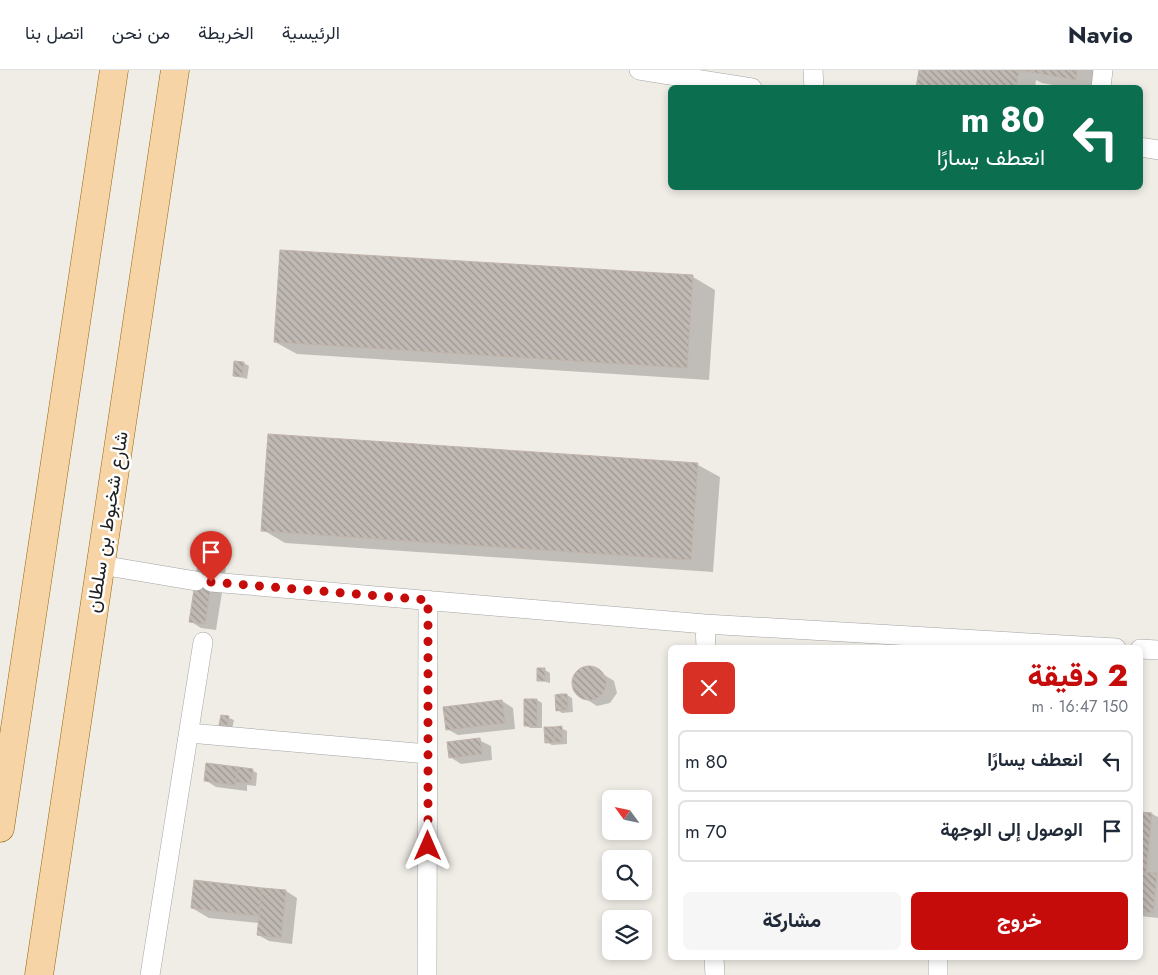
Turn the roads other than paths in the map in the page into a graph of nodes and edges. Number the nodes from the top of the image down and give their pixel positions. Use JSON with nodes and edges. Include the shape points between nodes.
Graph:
{"nodes":[{"id":1,"x":114,"y":70,"type":"edge"},
{"id":2,"x":175,"y":70,"type":"edge"},
{"id":3,"x":639,"y":70,"type":"edge"},
{"id":4,"x":813,"y":70,"type":"edge"},
{"id":5,"x":1104,"y":70,"type":"edge"},
{"id":6,"x":733,"y":85,"type":"edge"},
{"id":7,"x":814,"y":85,"type":"edge"},
{"id":8,"x":1102,"y":85,"type":"edge"},
{"id":9,"x":1143,"y":148,"type":"edge"},
{"id":10,"x":1158,"y":150,"type":"edge"},
{"id":11,"x":101,"y":565,"type":"junction"},
{"id":12,"x":428,"y":600,"type":"junction"},
{"id":13,"x":705,"y":624,"type":"junction"},
{"id":14,"x":203,"y":642,"type":"dead end"},
{"id":15,"x":706,"y":645,"type":"edge"},
{"id":16,"x":1065,"y":645,"type":"edge"},
{"id":17,"x":1143,"y":649,"type":"edge"},
{"id":18,"x":1158,"y":650,"type":"edge"},
{"id":19,"x":189,"y":733,"type":"junction"},
{"id":20,"x":428,"y":754,"type":"junction"},
{"id":21,"x":0,"y":828,"type":"edge"},
{"id":22,"x":714,"y":960,"type":"edge"},
{"id":23,"x":938,"y":960,"type":"edge"},
{"id":24,"x":39,"y":975,"type":"edge"},
{"id":25,"x":150,"y":975,"type":"edge"},
{"id":26,"x":427,"y":975,"type":"edge"},
{"id":27,"x":715,"y":975,"type":"edge"},
{"id":28,"x":938,"y":975,"type":"edge"}],
"edges":[{"from":1,"to":21,"type":"main road"},
{"from":2,"to":11,"type":"main road","name":"شارع شخبوط بن سلطان"},
{"from":3,"to":6,"type":"street"},
{"from":4,"to":7,"type":"street"},
{"from":5,"to":8,"type":"street"},
{"from":9,"to":10,"type":"street"},
{"from":11,"to":12,"type":"street","via":[[204,582]]},
{"from":11,"to":24,"type":"main road","name":"شارع شخبوط بن سلطان"},
{"from":12,"to":13,"type":"street"},
{"from":12,"to":20,"type":"street"},
{"from":13,"to":15,"type":"street"},
{"from":13,"to":16,"type":"street"},
{"from":14,"to":19,"type":"street"},
{"from":17,"to":18,"type":"street"},
{"from":19,"to":20,"type":"street"},
{"from":19,"to":25,"type":"street"},
{"from":20,"to":26,"type":"street"},
{"from":22,"to":27,"type":"street"},
{"from":23,"to":28,"type":"street"}]}
